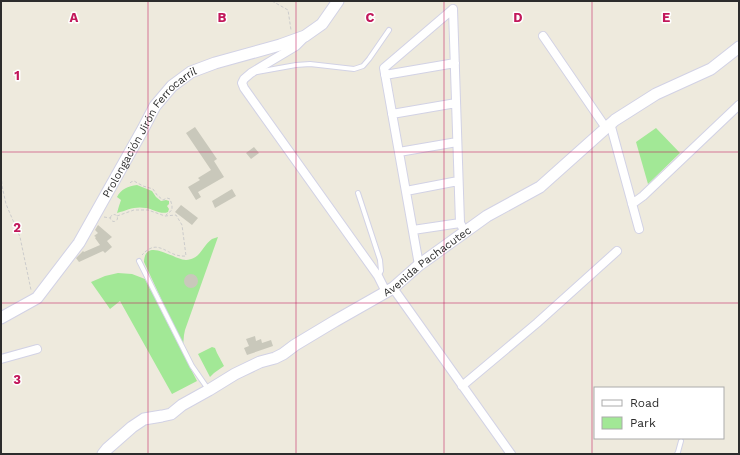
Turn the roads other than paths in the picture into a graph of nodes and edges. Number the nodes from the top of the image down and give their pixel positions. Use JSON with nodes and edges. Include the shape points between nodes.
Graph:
{"nodes":[{"id":1,"x":338,"y":1,"type":"edge"},
{"id":2,"x":389,"y":30,"type":"dead end"},
{"id":3,"x":305,"y":36,"type":"junction"},
{"id":4,"x":543,"y":36,"type":"dead end"},
{"id":5,"x":739,"y":47,"type":"edge"},
{"id":6,"x":455,"y":63,"type":"junction"},
{"id":7,"x":252,"y":73,"type":"junction"},
{"id":8,"x":385,"y":75,"type":"junction"},
{"id":9,"x":456,"y":103,"type":"junction"},
{"id":10,"x":739,"y":105,"type":"edge"},
{"id":11,"x":392,"y":114,"type":"junction"},
{"id":12,"x":608,"y":126,"type":"junction"},
{"id":13,"x":457,"y":142,"type":"junction"},
{"id":14,"x":399,"y":152,"type":"junction"},
{"id":15,"x":458,"y":181,"type":"junction"},
{"id":16,"x":406,"y":191,"type":"junction"},
{"id":17,"x":358,"y":193,"type":"dead end"},
{"id":18,"x":632,"y":204,"type":"junction"},
{"id":19,"x":462,"y":227,"type":"junction"},
{"id":20,"x":413,"y":230,"type":"junction"},
{"id":21,"x":639,"y":230,"type":"dead end"},
{"id":22,"x":617,"y":251,"type":"dead end"},
{"id":23,"x":139,"y":261,"type":"road end"},
{"id":24,"x":419,"y":265,"type":"junction"},
{"id":25,"x":378,"y":276,"type":"junction"},
{"id":26,"x":390,"y":290,"type":"junction"},
{"id":27,"x":1,"y":318,"type":"edge"},
{"id":28,"x":37,"y":349,"type":"dead end"},
{"id":29,"x":1,"y":359,"type":"edge"},
{"id":30,"x":462,"y":386,"type":"junction"},
{"id":31,"x":210,"y":390,"type":"junction"},
{"id":32,"x":681,"y":440,"type":"dead end"},
{"id":33,"x":103,"y":454,"type":"edge"},
{"id":34,"x":510,"y":454,"type":"edge"},
{"id":35,"x":677,"y":454,"type":"edge"}],
"edges":[{"from":1,"to":3,"type":"main road","name":"Prolongación Jirón Ferrocarril","via":[[322,24]]},
{"from":2,"to":7,"type":"lane","via":[[369,59],[358,68],[310,64]]},
{"from":3,"to":7,"type":"street","via":[[296,46]]},
{"from":3,"to":27,"type":"main road","name":"Prolongación Jirón Ferrocarril","via":[[203,67],[191,72],[172,86],[155,106],[79,243],[38,298]]},
{"from":4,"to":12,"type":"street"},
{"from":5,"to":12,"type":"main road","name":"Avenida Pachacutec","via":[[712,69],[656,94]]},
{"from":6,"to":8,"type":"street"},
{"from":6,"to":8,"type":"street","via":[[453,9],[384,68]]},
{"from":6,"to":9,"type":"street"},
{"from":7,"to":25,"type":"street","via":[[244,79],[244,88]]},
{"from":8,"to":11,"type":"street"},
{"from":9,"to":11,"type":"street"},
{"from":9,"to":13,"type":"street"},
{"from":10,"to":18,"type":"street"},
{"from":11,"to":14,"type":"street"},
{"from":12,"to":18,"type":"street"},
{"from":12,"to":19,"type":"main road","name":"Avenida Pachacutec","via":[[540,187]]},
{"from":13,"to":14,"type":"street"},
{"from":13,"to":15,"type":"street"},
{"from":14,"to":16,"type":"street"},
{"from":15,"to":16,"type":"street"},
{"from":15,"to":19,"type":"street"},
{"from":16,"to":20,"type":"street"},
{"from":17,"to":25,"type":"lane","via":[[380,260],[381,271]]},
{"from":18,"to":21,"type":"street"},
{"from":19,"to":20,"type":"street"},
{"from":19,"to":24,"type":"main road","name":"Avenida Pachacutec"},
{"from":20,"to":24,"type":"street"},
{"from":22,"to":30,"type":"street"},
{"from":23,"to":31,"type":"lane","via":[[192,366]]},
{"from":24,"to":26,"type":"main road","name":"Avenida Pachacutec"},
{"from":25,"to":26,"type":"street"},
{"from":26,"to":30,"type":"street"},
{"from":26,"to":31,"type":"main road","name":"Avenida Pachacutec","via":[[283,354],[235,374]]},
{"from":28,"to":29,"type":"street"},
{"from":30,"to":34,"type":"street"},
{"from":31,"to":33,"type":"main road","name":"Avenida Pachacutec","via":[[171,414],[144,419]]},
{"from":32,"to":35,"type":"lane"}]}
